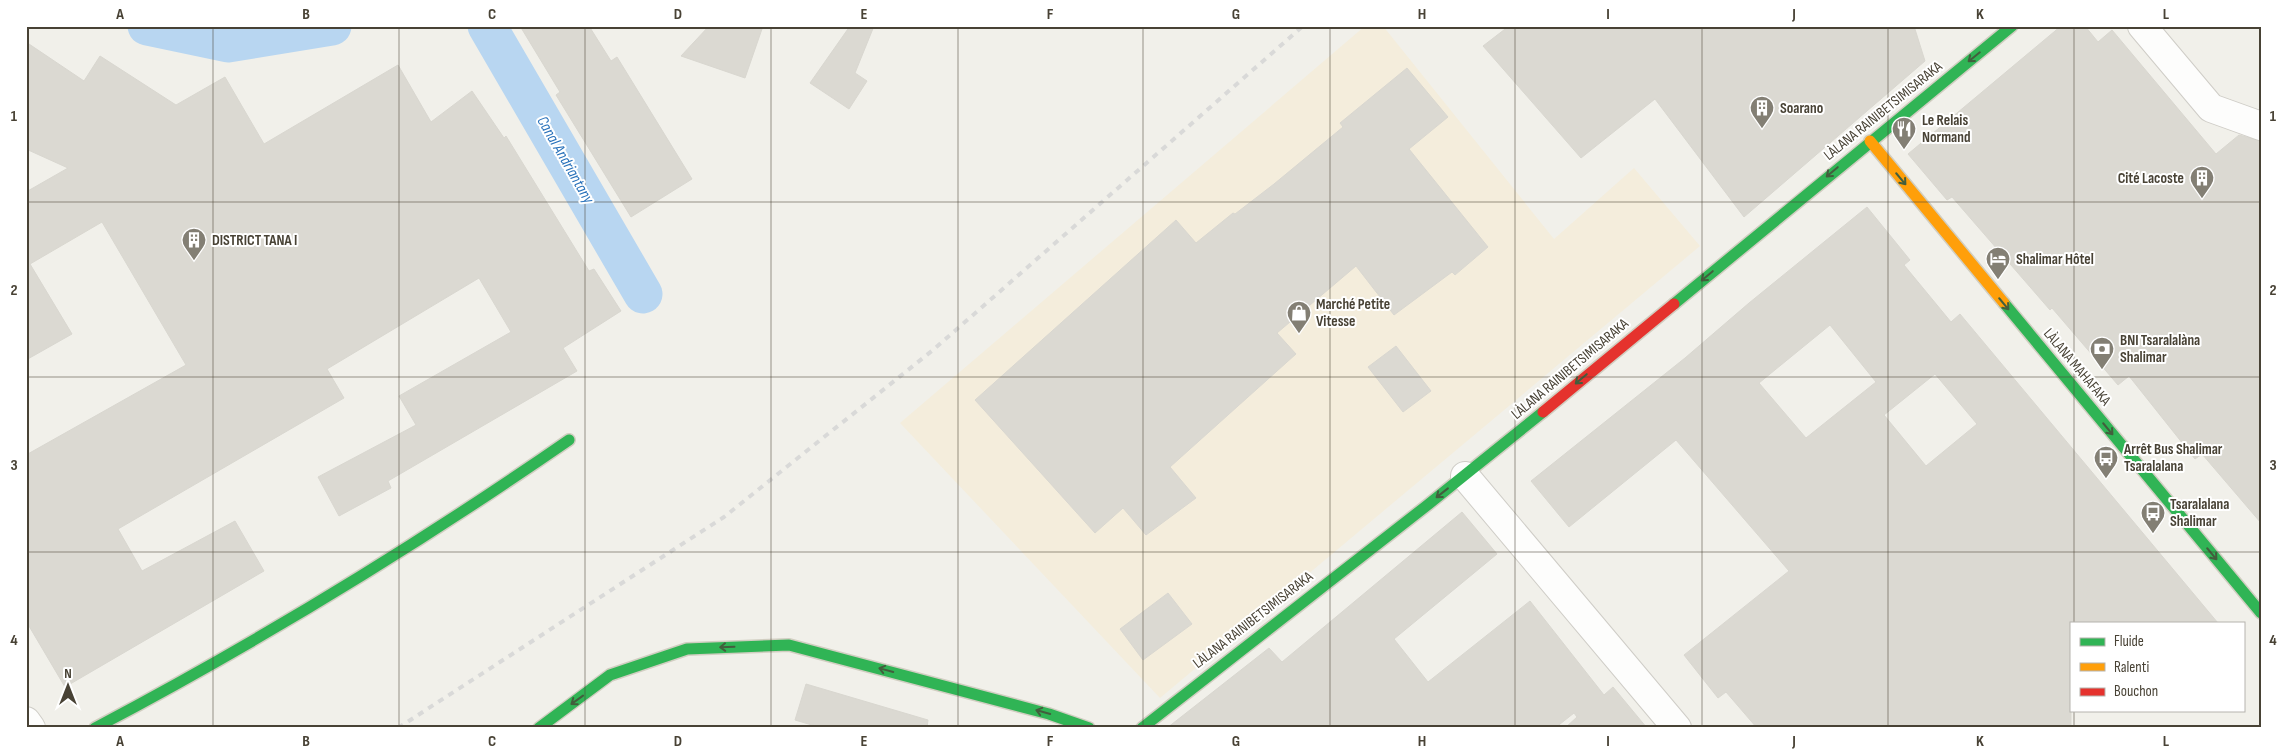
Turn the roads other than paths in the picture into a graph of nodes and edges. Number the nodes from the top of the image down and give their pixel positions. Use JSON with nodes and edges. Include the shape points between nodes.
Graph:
{"nodes":[{"id":1,"x":2012,"y":26,"type":"edge"},
{"id":2,"x":2142,"y":26,"type":"edge"},
{"id":3,"x":2261,"y":126,"type":"edge"},
{"id":4,"x":1870,"y":141,"type":"junction"},
{"id":5,"x":569,"y":440,"type":"dead end"},
{"id":6,"x":1465,"y":476,"type":"junction"},
{"id":7,"x":2261,"y":613,"type":"edge"},
{"id":8,"x":26,"y":721,"type":"edge"},
{"id":9,"x":31,"y":728,"type":"edge"},
{"id":10,"x":95,"y":728,"type":"edge"},
{"id":11,"x":539,"y":728,"type":"edge"},
{"id":12,"x":1090,"y":728,"type":"edge"},
{"id":13,"x":1142,"y":728,"type":"edge"},
{"id":14,"x":1677,"y":728,"type":"edge"}],
"edges":[{"from":1,"to":4,"type":"street","name":"LÀLANA RAINIBETSIMISARAKA","one_way":true},
{"from":2,"to":3,"type":"street","via":[[2211,108]]},
{"from":4,"to":6,"type":"street","name":"LÀLANA RAINIBETSIMISARAKA","one_way":true},
{"from":4,"to":7,"type":"street","name":"LÀLANA MAHAFAKA","one_way":true},
{"from":5,"to":10,"type":"street","via":[[304,610],[166,692]]},
{"from":6,"to":13,"type":"street","name":"LÀLANA RAINIBETSIMISARAKA","one_way":true},
{"from":6,"to":14,"type":"street"},
{"from":8,"to":9,"type":"street"},
{"from":12,"to":11,"type":"street","one_way":true,"via":[[1049,714],[790,645],[687,649],[610,675]]}]}
